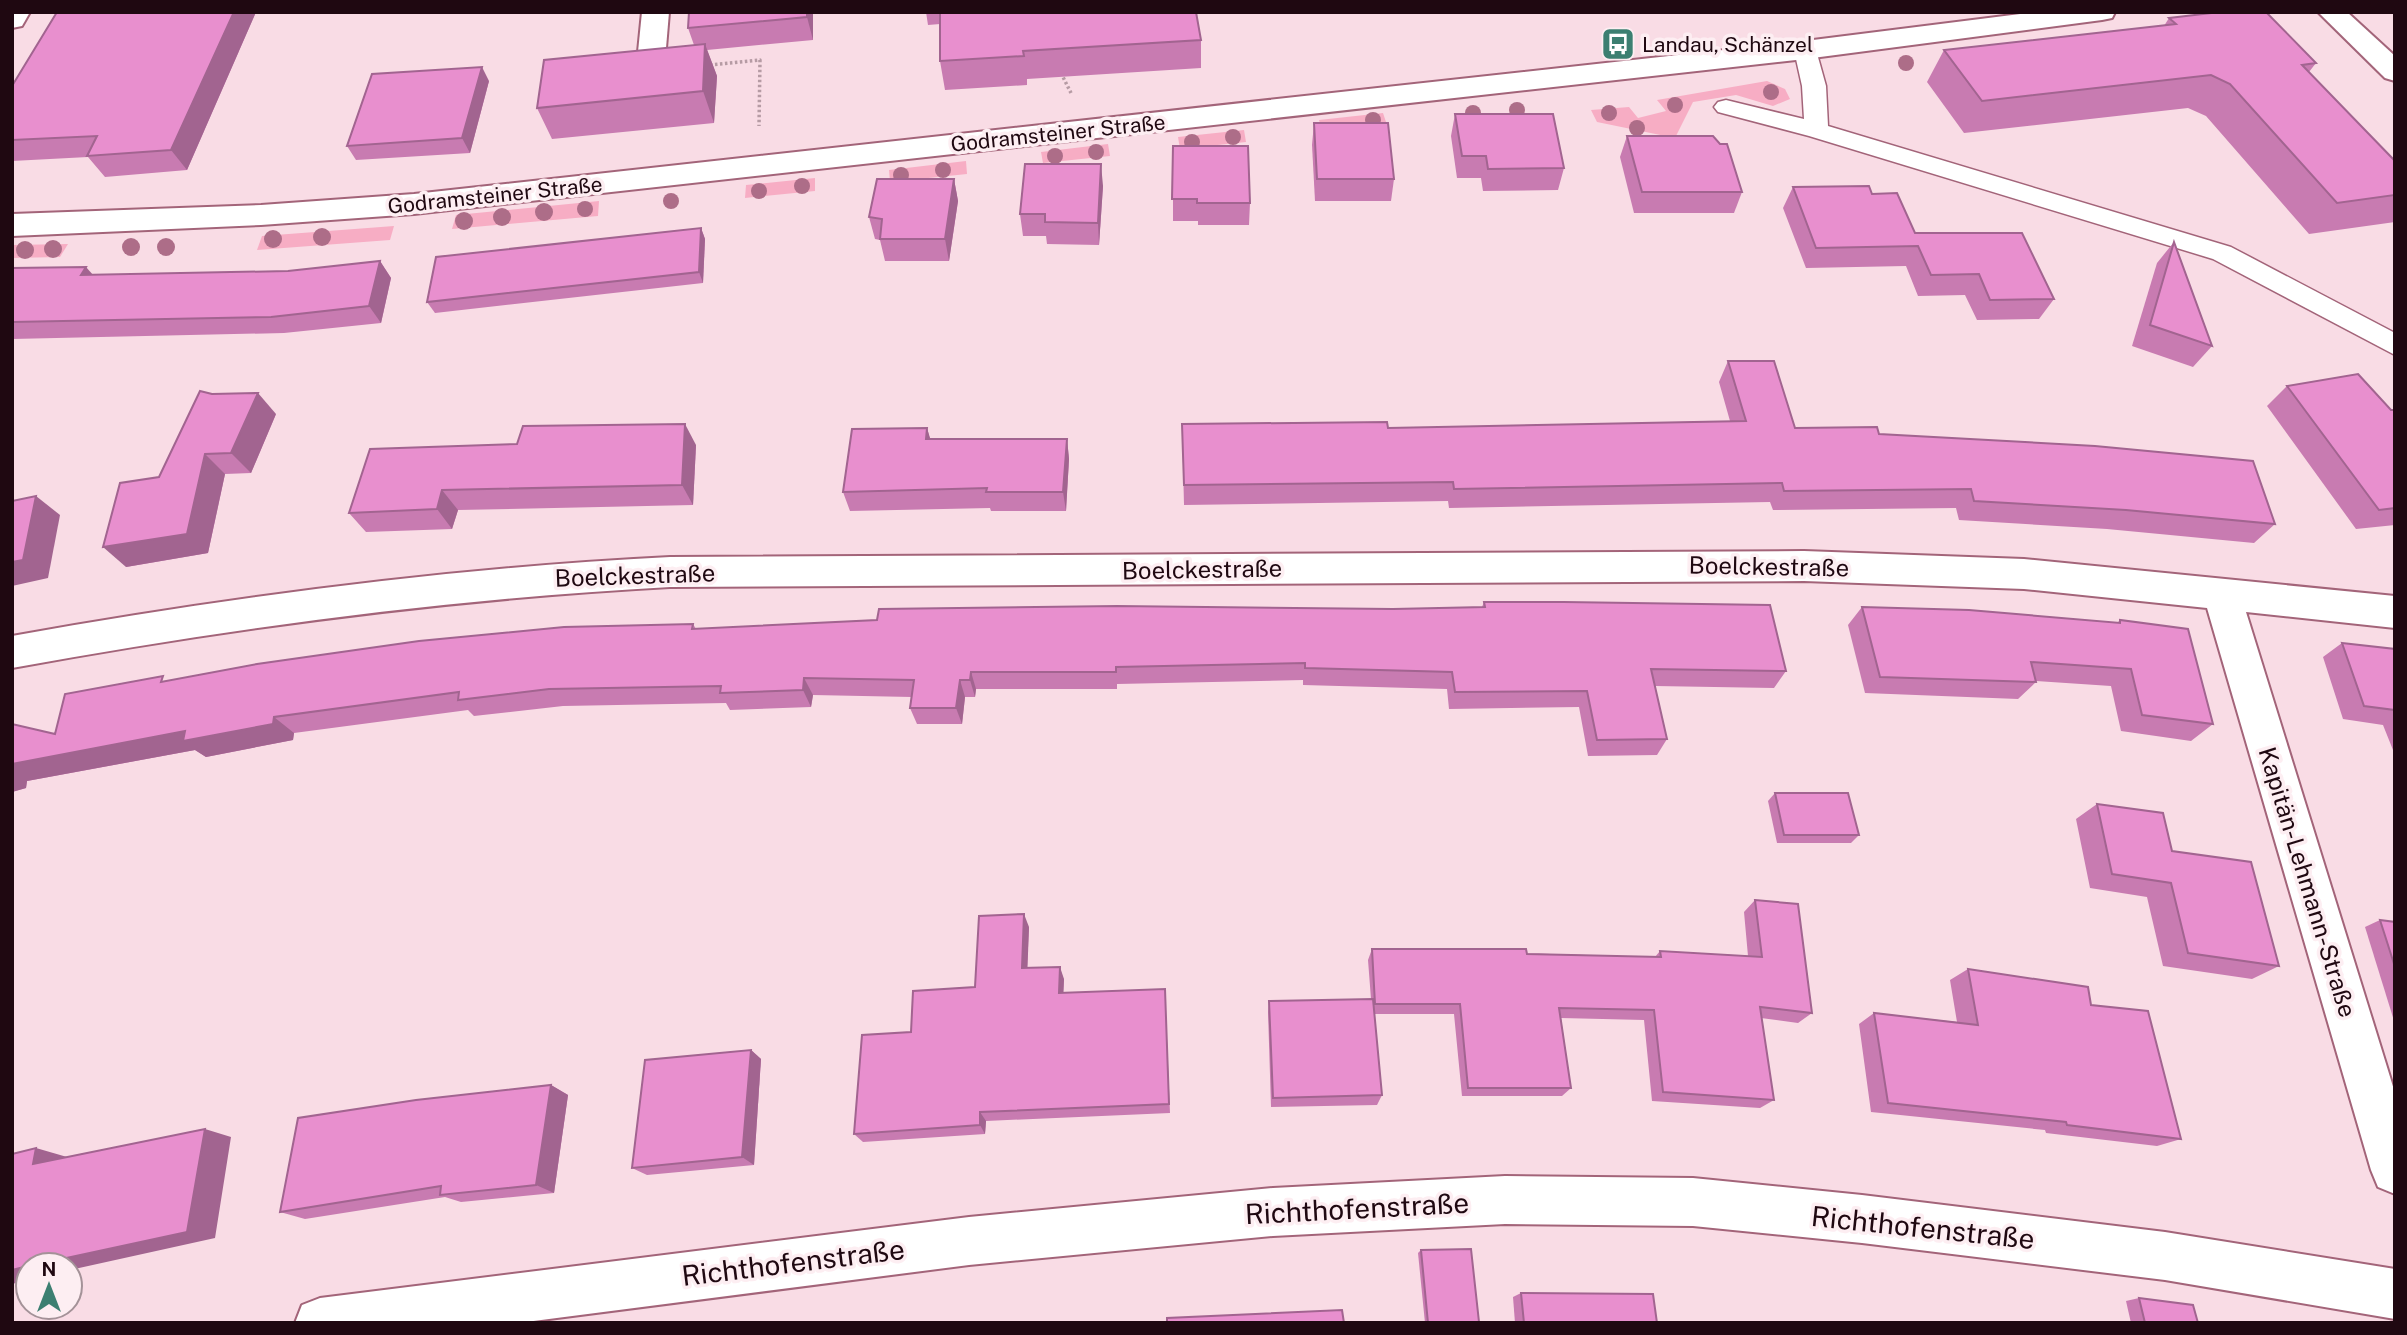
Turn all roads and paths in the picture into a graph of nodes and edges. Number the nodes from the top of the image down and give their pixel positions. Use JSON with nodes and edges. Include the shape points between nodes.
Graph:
{"nodes":[{"id":1,"x":17,"y":12,"type":"edge"},
{"id":2,"x":656,"y":12,"type":"edge"},
{"id":3,"x":2102,"y":12,"type":"edge"},
{"id":4,"x":2331,"y":12,"type":"edge"},
{"id":5,"x":12,"y":20,"type":"edge"},
{"id":6,"x":1805,"y":50,"type":"junction"},
{"id":7,"x":1058,"y":66,"type":"edge"},
{"id":8,"x":650,"y":72,"type":"joint"},
{"id":9,"x":2395,"y":72,"type":"edge"},
{"id":10,"x":1074,"y":101,"type":"dead end"},
{"id":11,"x":1726,"y":107,"type":"dead end"},
{"id":12,"x":1816,"y":130,"type":"junction"},
{"id":13,"x":759,"y":133,"type":"dead end"},
{"id":14,"x":12,"y":225,"type":"edge"},
{"id":15,"x":2395,"y":345,"type":"edge"},
{"id":16,"x":2221,"y":593,"type":"junction"},
{"id":17,"x":2395,"y":612,"type":"edge"},
{"id":18,"x":12,"y":652,"type":"edge"},
{"id":19,"x":2395,"y":1170,"type":"edge"},
{"id":20,"x":2395,"y":1294,"type":"edge"},
{"id":21,"x":320,"y":1323,"type":"edge"}],
"edges":[{"from":1,"to":5,"type":"street"},
{"from":2,"to":8,"type":"street"},
{"from":3,"to":6,"type":"street","name":"Godramsteiner Straße"},
{"from":4,"to":9,"type":"street"},
{"from":6,"to":12,"type":"lane","via":[[1814,86]]},
{"from":6,"to":14,"type":"street","name":"Godramsteiner Straße","via":[[414,204]]},
{"from":7,"to":10,"type":"path"},
{"from":8,"to":13,"type":"path","via":[[760,60]]},
{"from":11,"to":12,"type":"lane"},
{"from":12,"to":15,"type":"lane","via":[[2222,253]]},
{"from":16,"to":17,"type":"street","name":"Boelckestraße"},
{"from":16,"to":18,"type":"street","name":"Boelckestraße","via":[[2024,574],[1804,566],[670,572],[485,582],[356,597]]},
{"from":16,"to":19,"type":"street","name":"Kapitän-Lehmann-Straße"},
{"from":20,"to":21,"type":"street","name":"Richthofenstraße","via":[[2165,1256],[1863,1219],[1693,1202],[1505,1200],[1273,1212],[982,1240]]}]}
